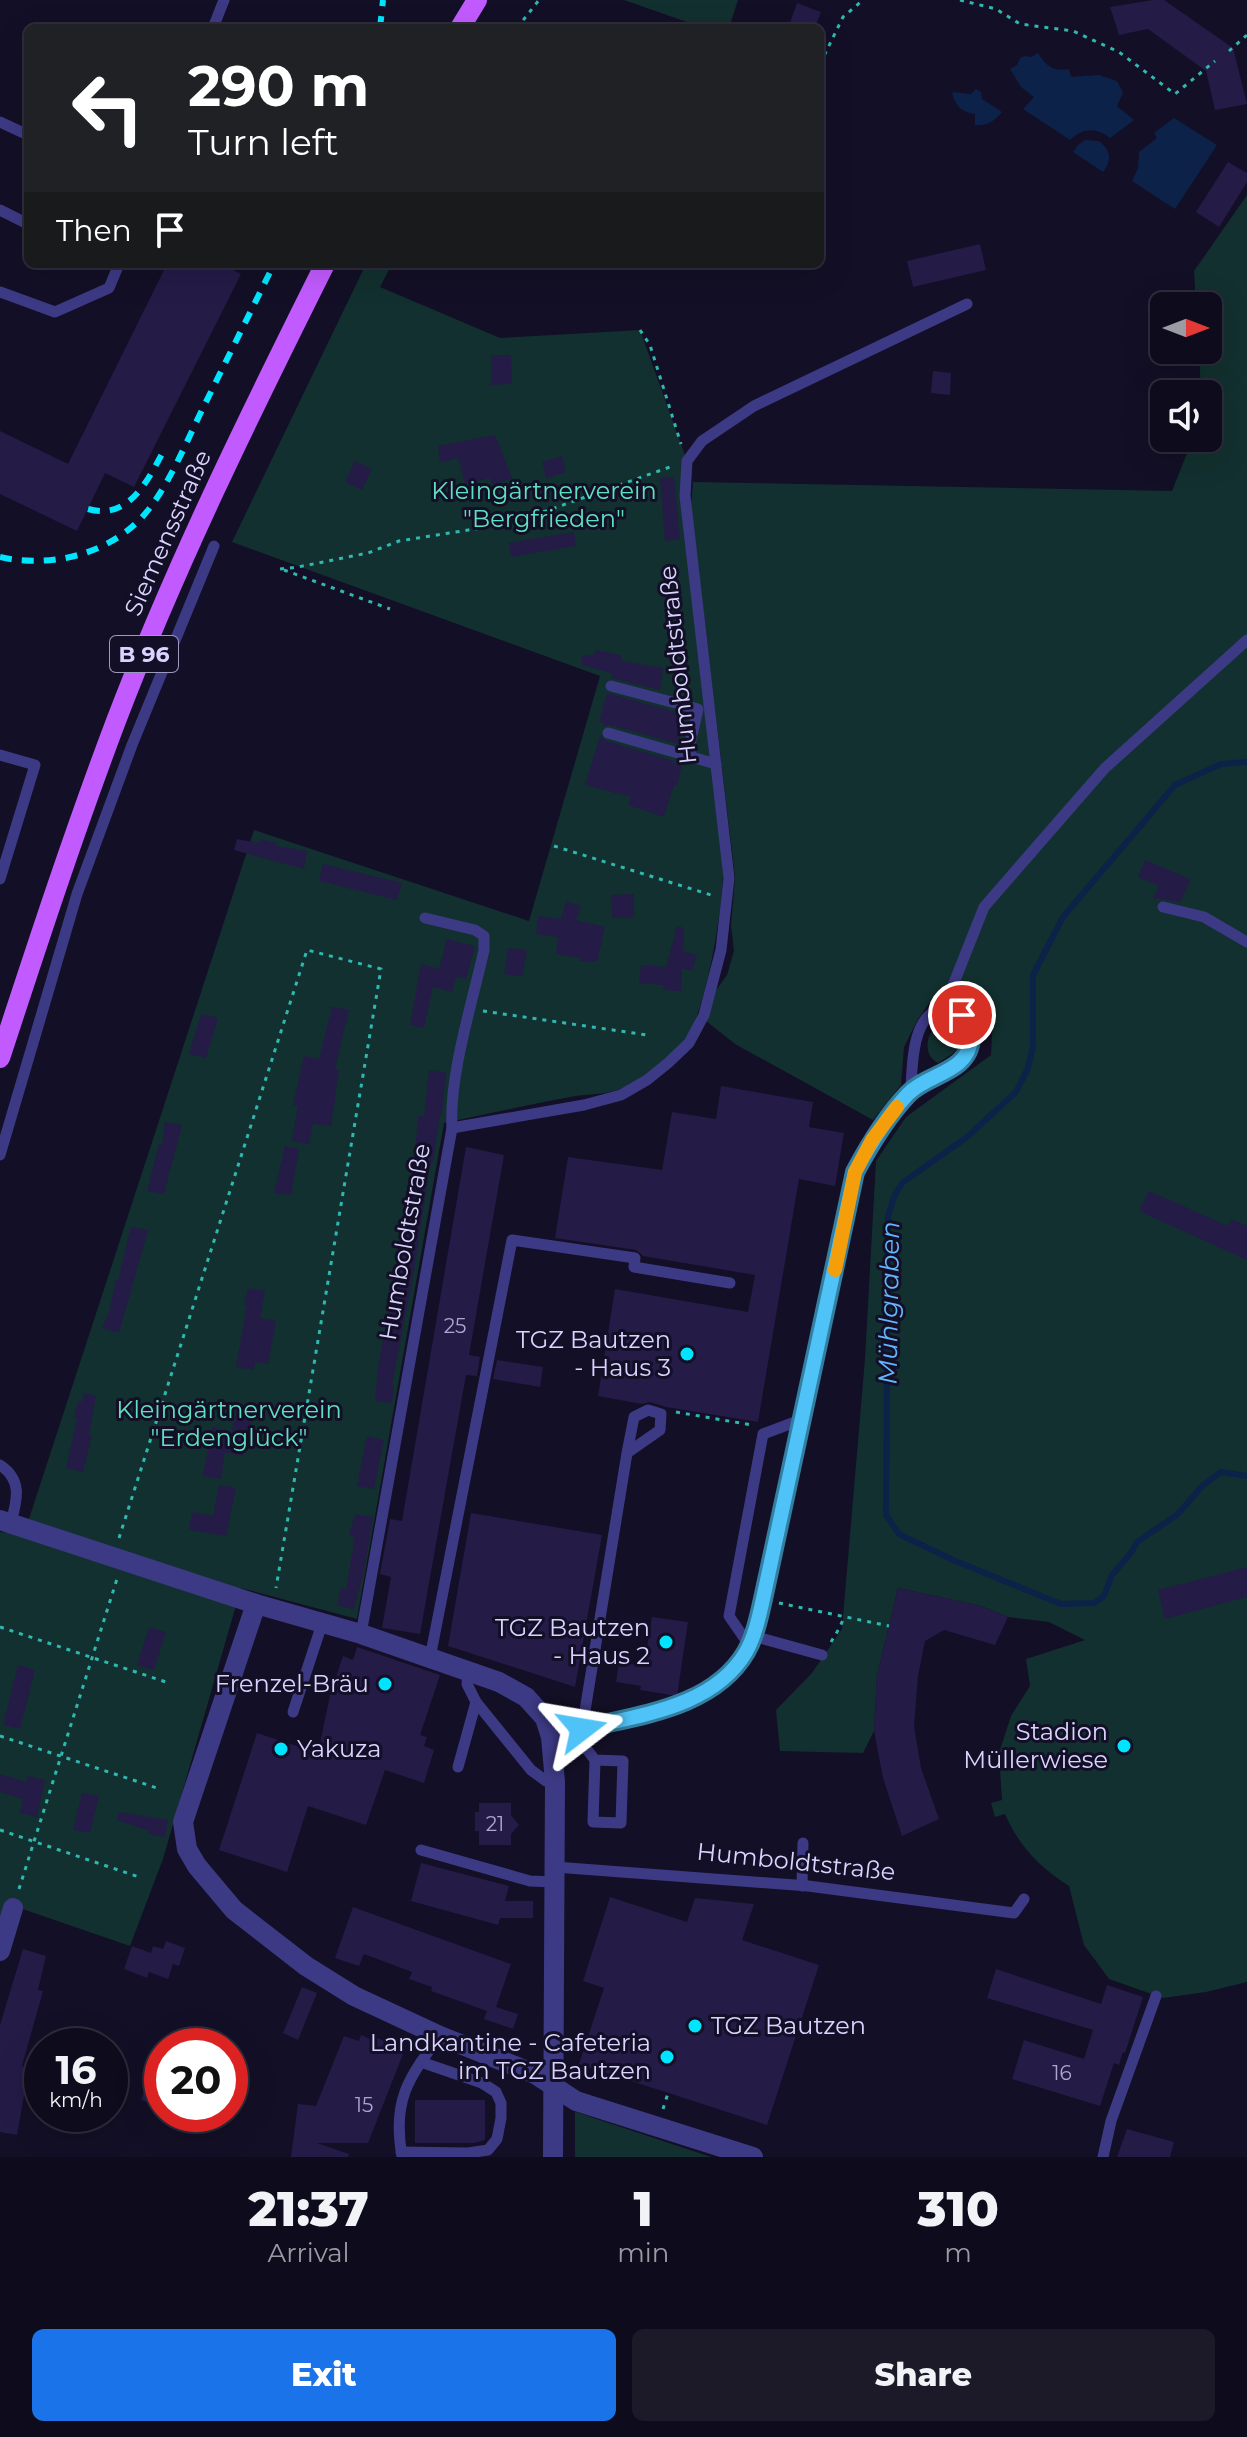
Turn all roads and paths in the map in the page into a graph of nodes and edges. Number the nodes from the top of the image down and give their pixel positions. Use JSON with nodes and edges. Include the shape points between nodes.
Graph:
{"nodes":[{"id":1,"x":224,"y":0,"type":"edge"},
{"id":2,"x":477,"y":0,"type":"edge"},
{"id":3,"x":539,"y":0,"type":"edge"},
{"id":4,"x":863,"y":0,"type":"edge"},
{"id":5,"x":960,"y":0,"type":"edge"},
{"id":6,"x":215,"y":24,"type":"edge"},
{"id":7,"x":462,"y":24,"type":"edge"},
{"id":8,"x":520,"y":24,"type":"edge"},
{"id":9,"x":1247,"y":35,"type":"edge"},
{"id":10,"x":1229,"y":51,"type":"dead end"},
{"id":11,"x":824,"y":56,"type":"edge"},
{"id":12,"x":1215,"y":61,"type":"dead end"},
{"id":13,"x":0,"y":122,"type":"edge"},
{"id":14,"x":24,"y":133,"type":"edge"},
{"id":15,"x":0,"y":210,"type":"edge"},
{"id":16,"x":24,"y":222,"type":"edge"},
{"id":17,"x":114,"y":268,"type":"edge"},
{"id":18,"x":323,"y":268,"type":"edge"},
{"id":19,"x":1,"y":294,"type":"edge"},
{"id":20,"x":967,"y":304,"type":"dead end"},
{"id":21,"x":640,"y":330,"type":"dead end"},
{"id":22,"x":687,"y":461,"type":"junction"},
{"id":23,"x":214,"y":546,"type":"dead end"},
{"id":24,"x":390,"y":609,"type":"dead end"},
{"id":25,"x":1247,"y":640,"type":"edge"},
{"id":26,"x":611,"y":686,"type":"dead end"},
{"id":27,"x":608,"y":733,"type":"dead end"},
{"id":28,"x":0,"y":755,"type":"edge"},
{"id":29,"x":691,"y":755,"type":"junction"},
{"id":30,"x":716,"y":764,"type":"junction"},
{"id":31,"x":554,"y":846,"type":"dead end"},
{"id":32,"x":0,"y":879,"type":"edge"},
{"id":33,"x":727,"y":899,"type":"junction"},
{"id":34,"x":1163,"y":907,"type":"dead end"},
{"id":35,"x":425,"y":918,"type":"dead end"},
{"id":36,"x":1247,"y":942,"type":"edge"},
{"id":37,"x":944,"y":1008,"type":"junction"},
{"id":38,"x":471,"y":1009,"type":"junction"},
{"id":39,"x":647,"y":1035,"type":"dead end"},
{"id":40,"x":0,"y":1058,"type":"edge"},
{"id":41,"x":911,"y":1090,"type":"junction"},
{"id":42,"x":452,"y":1128,"type":"junction"},
{"id":43,"x":0,"y":1155,"type":"edge"},
{"id":44,"x":730,"y":1283,"type":"dead end"},
{"id":45,"x":661,"y":1414,"type":"junction"},
{"id":46,"x":803,"y":1419,"type":"junction"},
{"id":47,"x":760,"y":1426,"type":"dead end"},
{"id":48,"x":627,"y":1453,"type":"junction"},
{"id":49,"x":0,"y":1465,"type":"edge"},
{"id":50,"x":6,"y":1521,"type":"edge"},
{"id":51,"x":118,"y":1558,"type":"junction"},
{"id":52,"x":763,"y":1599,"type":"junction"},
{"id":53,"x":264,"y":1607,"type":"junction"},
{"id":54,"x":844,"y":1616,"type":"junction"},
{"id":55,"x":322,"y":1624,"type":"junction"},
{"id":56,"x":889,"y":1626,"type":"dead end"},
{"id":57,"x":0,"y":1627,"type":"edge"},
{"id":58,"x":361,"y":1634,"type":"junction"},
{"id":59,"x":751,"y":1640,"type":"junction"},
{"id":60,"x":822,"y":1655,"type":"joint"},
{"id":61,"x":92,"y":1657,"type":"junction"},
{"id":62,"x":430,"y":1658,"type":"junction"},
{"id":63,"x":468,"y":1672,"type":"junction"},
{"id":64,"x":169,"y":1683,"type":"dead end"},
{"id":65,"x":476,"y":1702,"type":"junction"},
{"id":66,"x":293,"y":1712,"type":"dead end"},
{"id":67,"x":582,"y":1729,"type":"junction"},
{"id":68,"x":0,"y":1736,"type":"edge"},
{"id":69,"x":551,"y":1737,"type":"junction"},
{"id":70,"x":61,"y":1756,"type":"junction"},
{"id":71,"x":595,"y":1760,"type":"junction"},
{"id":72,"x":458,"y":1767,"type":"dead end"},
{"id":73,"x":555,"y":1782,"type":"junction"},
{"id":74,"x":160,"y":1789,"type":"dead end"},
{"id":75,"x":0,"y":1830,"type":"edge"},
{"id":76,"x":34,"y":1841,"type":"junction"},
{"id":77,"x":803,"y":1843,"type":"dead end"},
{"id":78,"x":421,"y":1850,"type":"dead end"},
{"id":79,"x":555,"y":1874,"type":"junction"},
{"id":80,"x":142,"y":1878,"type":"dead end"},
{"id":81,"x":802,"y":1886,"type":"junction"},
{"id":82,"x":1024,"y":1899,"type":"dead end"},
{"id":83,"x":13,"y":1908,"type":"joint"},
{"id":84,"x":0,"y":1951,"type":"edge"},
{"id":85,"x":1156,"y":1996,"type":"dead end"},
{"id":86,"x":440,"y":2036,"type":"junction"},
{"id":87,"x":421,"y":2062,"type":"junction"},
{"id":88,"x":554,"y":2087,"type":"junction"},
{"id":89,"x":402,"y":2154,"type":"edge"},
{"id":90,"x":553,"y":2157,"type":"edge"},
{"id":91,"x":753,"y":2157,"type":"edge"},
{"id":92,"x":1103,"y":2157,"type":"edge"}],
"edges":[{"from":1,"to":6,"type":"lane"},
{"from":2,"to":7,"type":"main road"},
{"from":3,"to":8,"type":"path"},
{"from":4,"to":11,"type":"path","via":[[843,17]]},
{"from":5,"to":12,"type":"path","via":[[996,9],[1020,24],[1073,31],[1119,52],[1175,94]]},
{"from":9,"to":10,"type":"path"},
{"from":13,"to":14,"type":"lane"},
{"from":15,"to":16,"type":"lane"},
{"from":17,"to":19,"type":"lane","via":[[109,288],[55,312]]},
{"from":18,"to":40,"type":"main road","name":"Siemensstraße","number":"B 96","via":[[197,527],[117,719]]},
{"from":20,"to":22,"type":"lane","via":[[754,406],[702,441]]},
{"from":21,"to":22,"type":"path","via":[[650,345]]},
{"from":22,"to":24,"type":"path","via":[[546,511],[280,569]]},
{"from":22,"to":30,"type":"lane","name":"Humboldtstraße","via":[[685,496]]},
{"from":23,"to":43,"type":"lane","via":[[77,894]]},
{"from":25,"to":37,"type":"lane","via":[[1105,768],[984,907]]},
{"from":26,"to":29,"type":"lane","via":[[698,709]]},
{"from":27,"to":29,"type":"lane"},
{"from":28,"to":32,"type":"lane","via":[[35,765]]},
{"from":29,"to":30,"type":"lane"},
{"from":30,"to":33,"type":"lane","name":"Humboldtstraße"},
{"from":31,"to":33,"type":"path"},
{"from":33,"to":42,"type":"lane","name":"Humboldtstraße","via":[[721,950],[704,1015],[689,1043],[668,1063],[621,1095]]},
{"from":34,"to":36,"type":"lane","via":[[1204,917]]},
{"from":35,"to":38,"type":"lane","via":[[484,936]]},
{"from":37,"to":41,"type":"lane","via":[[926,1018],[920,1029]]},
{"from":37,"to":41,"type":"lane","via":[[968,1022],[965,1056]]},
{"from":38,"to":39,"type":"path"},
{"from":38,"to":42,"type":"lane","via":[[451,1107]]},
{"from":41,"to":46,"type":"lane","via":[[872,1140],[855,1172]]},
{"from":42,"to":58,"type":"lane","name":"Humboldtstraße"},
{"from":44,"to":62,"type":"lane","via":[[634,1267],[635,1258],[512,1240]]},
{"from":45,"to":47,"type":"path"},
{"from":45,"to":48,"type":"lane","via":[[660,1430]]},
{"from":45,"to":48,"type":"lane","via":[[648,1410],[634,1417]]},
{"from":46,"to":52,"type":"lane"},
{"from":46,"to":59,"type":"lane","via":[[763,1434],[729,1616]]},
{"from":48,"to":67,"type":"lane"},
{"from":49,"to":50,"type":"lane","via":[[16,1483],[16,1505]]},
{"from":50,"to":51,"type":"street"},
{"from":51,"to":53,"type":"street"},
{"from":51,"to":53,"type":"path","via":[[307,950],[381,969]]},
{"from":51,"to":61,"type":"path"},
{"from":52,"to":54,"type":"path"},
{"from":52,"to":59,"type":"lane"},
{"from":53,"to":55,"type":"street"},
{"from":53,"to":86,"type":"street","via":[[191,1795],[183,1822],[187,1849],[234,1910],[306,1966],[354,1996]]},
{"from":54,"to":56,"type":"path"},
{"from":54,"to":60,"type":"path"},
{"from":55,"to":58,"type":"street"},
{"from":55,"to":66,"type":"lane"},
{"from":57,"to":61,"type":"path"},
{"from":58,"to":62,"type":"street"},
{"from":59,"to":60,"type":"lane"},
{"from":59,"to":67,"type":"lane","via":[[746,1653],[706,1692],[681,1704]]},
{"from":61,"to":64,"type":"path"},
{"from":61,"to":70,"type":"path"},
{"from":62,"to":63,"type":"street"},
{"from":63,"to":65,"type":"lane","via":[[467,1684]]},
{"from":63,"to":69,"type":"street","via":[[526,1697],[545,1718]]},
{"from":65,"to":72,"type":"lane"},
{"from":65,"to":73,"type":"lane","via":[[531,1770]]},
{"from":67,"to":69,"type":"lane"},
{"from":67,"to":71,"type":"lane","via":[[585,1747]]},
{"from":68,"to":70,"type":"path"},
{"from":69,"to":73,"type":"street"},
{"from":70,"to":74,"type":"path"},
{"from":70,"to":76,"type":"path"},
{"from":71,"to":71,"type":"lane","via":[[593,1822],[621,1823],[623,1761]]},
{"from":73,"to":79,"type":"street"},
{"from":75,"to":76,"type":"path"},
{"from":76,"to":80,"type":"path"},
{"from":76,"to":83,"type":"path"},
{"from":77,"to":81,"type":"lane"},
{"from":78,"to":79,"type":"lane","name":"Humboldtstraße","via":[[530,1881]]},
{"from":79,"to":81,"type":"lane","name":"Humboldtstraße"},
{"from":79,"to":88,"type":"street"},
{"from":81,"to":82,"type":"lane","name":"Humboldtstraße","via":[[1014,1913]]},
{"from":83,"to":84,"type":"street"},
{"from":85,"to":92,"type":"lane"},
{"from":86,"to":87,"type":"lane"},
{"from":86,"to":88,"type":"street","via":[[535,2074]]},
{"from":87,"to":89,"type":"lane","via":[[398,2117]]},
{"from":87,"to":89,"type":"lane","via":[[496,2092],[501,2103],[497,2139],[488,2150]]},
{"from":88,"to":90,"type":"street"},
{"from":88,"to":91,"type":"street","via":[[576,2101]]}]}
